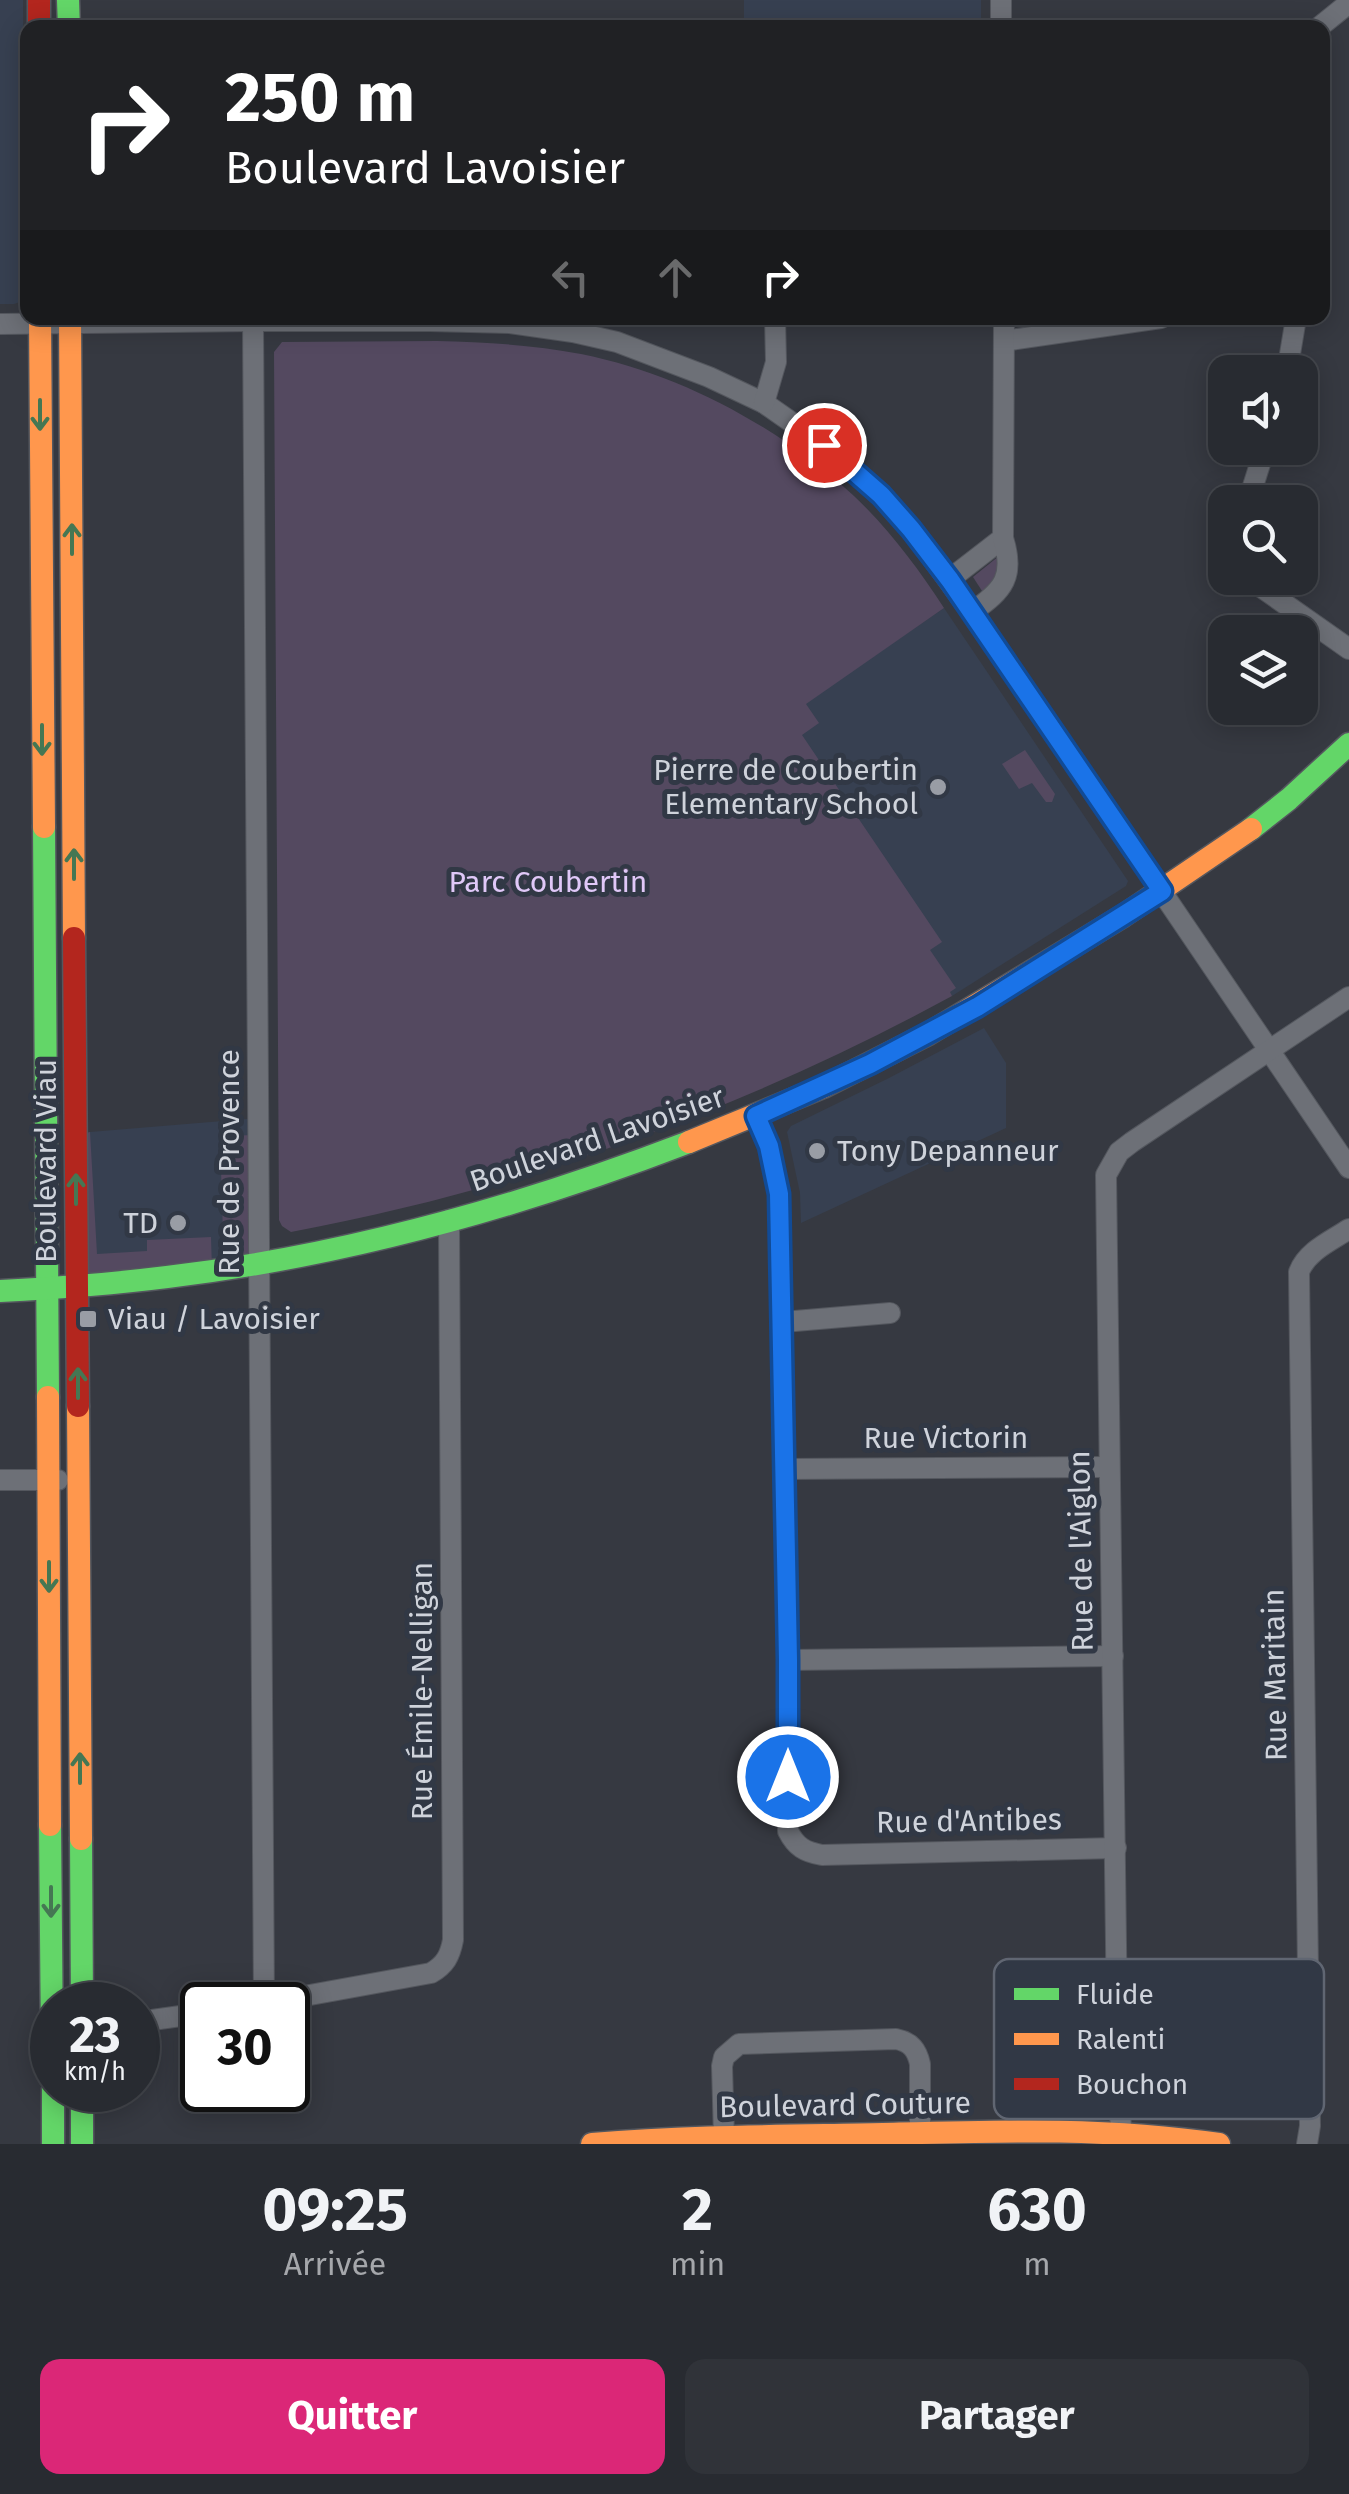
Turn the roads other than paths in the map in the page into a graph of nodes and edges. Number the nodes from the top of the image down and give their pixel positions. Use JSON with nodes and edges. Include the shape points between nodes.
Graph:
{"nodes":[{"id":1,"x":1349,"y":3,"type":"edge"},
{"id":2,"x":1328,"y":20,"type":"edge"},
{"id":3,"x":40,"y":325,"type":"edge"},
{"id":4,"x":70,"y":325,"type":"edge"},
{"id":5,"x":254,"y":325,"type":"edge"},
{"id":6,"x":518,"y":325,"type":"edge"},
{"id":7,"x":775,"y":325,"type":"edge"},
{"id":8,"x":1004,"y":325,"type":"edge"},
{"id":9,"x":1113,"y":325,"type":"edge"},
{"id":10,"x":1295,"y":325,"type":"edge"},
{"id":11,"x":1004,"y":341,"type":"junction"},
{"id":12,"x":1290,"y":355,"type":"edge"},
{"id":13,"x":764,"y":403,"type":"junction"},
{"id":14,"x":1003,"y":538,"type":"junction"},
{"id":15,"x":950,"y":580,"type":"junction"},
{"id":16,"x":1272,"y":595,"type":"edge"},
{"id":17,"x":972,"y":612,"type":"junction"},
{"id":18,"x":1349,"y":649,"type":"edge"},
{"id":19,"x":1349,"y":744,"type":"edge"},
{"id":20,"x":1162,"y":891,"type":"junction"},
{"id":21,"x":1349,"y":998,"type":"edge"},
{"id":22,"x":1270,"y":1051,"type":"junction"},
{"id":23,"x":756,"y":1116,"type":"junction"},
{"id":24,"x":1349,"y":1168,"type":"edge"},
{"id":25,"x":450,"y":1220,"type":"junction"},
{"id":26,"x":1349,"y":1229,"type":"edge"},
{"id":27,"x":260,"y":1262,"type":"junction"},
{"id":28,"x":77,"y":1286,"type":"junction"},
{"id":29,"x":48,"y":1290,"type":"junction"},
{"id":30,"x":0,"y":1291,"type":"edge"},
{"id":31,"x":890,"y":1313,"type":"dead end"},
{"id":32,"x":782,"y":1322,"type":"junction"},
{"id":33,"x":1110,"y":1467,"type":"junction"},
{"id":34,"x":783,"y":1470,"type":"junction"},
{"id":35,"x":0,"y":1480,"type":"edge"},
{"id":36,"x":48,"y":1480,"type":"junction"},
{"id":37,"x":78,"y":1480,"type":"junction"},
{"id":38,"x":1113,"y":1656,"type":"junction"},
{"id":39,"x":788,"y":1660,"type":"junction"},
{"id":40,"x":1116,"y":1848,"type":"junction"},
{"id":41,"x":1117,"y":1959,"type":"edge"},
{"id":42,"x":1308,"y":1959,"type":"edge"},
{"id":43,"x":52,"y":1982,"type":"edge"},
{"id":44,"x":82,"y":1982,"type":"edge"},
{"id":45,"x":264,"y":1982,"type":"edge"},
{"id":46,"x":310,"y":1996,"type":"edge"},
{"id":47,"x":53,"y":2112,"type":"edge"},
{"id":48,"x":82,"y":2112,"type":"edge"},
{"id":49,"x":1310,"y":2119,"type":"edge"},
{"id":50,"x":920,"y":2133,"type":"junction"},
{"id":51,"x":724,"y":2137,"type":"junction"},
{"id":52,"x":1122,"y":2139,"type":"edge"},
{"id":53,"x":53,"y":2144,"type":"edge"},
{"id":54,"x":82,"y":2144,"type":"edge"},
{"id":55,"x":592,"y":2144,"type":"edge"},
{"id":56,"x":1218,"y":2144,"type":"edge"},
{"id":57,"x":1307,"y":2144,"type":"edge"}],
"edges":[{"from":1,"to":2,"type":"street"},
{"from":3,"to":29,"type":"main road","name":"Boulevard Viau","one_way":true},
{"from":28,"to":4,"type":"main road","name":"Boulevard Viau","one_way":true},
{"from":5,"to":27,"type":"street","name":"Rue de Provence"},
{"from":6,"to":13,"type":"street","via":[[617,342]]},
{"from":7,"to":13,"type":"street","via":[[776,362]]},
{"from":8,"to":11,"type":"street"},
{"from":9,"to":11,"type":"street"},
{"from":10,"to":12,"type":"street"},
{"from":11,"to":14,"type":"street"},
{"from":13,"to":15,"type":"street","via":[[881,495]]},
{"from":14,"to":15,"type":"street"},
{"from":14,"to":17,"type":"street","via":[[1008,576]]},
{"from":15,"to":17,"type":"street"},
{"from":16,"to":18,"type":"street"},
{"from":17,"to":20,"type":"street"},
{"from":19,"to":20,"type":"main road","name":"Boulevard Lavoisier","via":[[1289,801]]},
{"from":20,"to":22,"type":"street"},
{"from":20,"to":23,"type":"main road","name":"Boulevard Lavoisier","via":[[977,1007]]},
{"from":21,"to":22,"type":"street","name":"Rue de l'Aiglon"},
{"from":22,"to":24,"type":"street"},
{"from":22,"to":33,"type":"street","name":"Rue de l'Aiglon","via":[[1132,1142],[1106,1175]]},
{"from":23,"to":25,"type":"main road","name":"Boulevard Lavoisier","via":[[602,1174]]},
{"from":23,"to":32,"type":"street","via":[[779,1194]]},
{"from":25,"to":27,"type":"main road","name":"Boulevard Lavoisier"},
{"from":25,"to":46,"type":"street","name":"Rue Émile-Nelligan","via":[[453,1940],[450,1954],[431,1974]]},
{"from":26,"to":42,"type":"street","name":"Rue Maritain","via":[[1309,1256],[1300,1272]]},
{"from":27,"to":28,"type":"main road","name":"Boulevard Lavoisier"},
{"from":27,"to":45,"type":"street","name":"Rue de Provence"},
{"from":28,"to":29,"type":"main road","name":"Boulevard Lavoisier"},
{"from":37,"to":28,"type":"main road","name":"Boulevard Viau","one_way":true},
{"from":29,"to":30,"type":"main road","name":"Boulevard Lavoisier"},
{"from":29,"to":36,"type":"main road","name":"Boulevard Viau"},
{"from":31,"to":32,"type":"street"},
{"from":32,"to":34,"type":"street"},
{"from":33,"to":34,"type":"street","name":"Rue Victorin"},
{"from":33,"to":38,"type":"street","name":"Rue de l'Aiglon"},
{"from":34,"to":39,"type":"street"},
{"from":35,"to":36,"type":"street"},
{"from":36,"to":37,"type":"street"},
{"from":36,"to":43,"type":"main road","name":"Boulevard Viau","one_way":true},
{"from":44,"to":37,"type":"main road","name":"Boulevard Viau","one_way":true},
{"from":38,"to":39,"type":"street"},
{"from":38,"to":40,"type":"street","name":"Rue de l'Aiglon"},
{"from":39,"to":40,"type":"street","name":"Rue d'Antibes","via":[[788,1831],[795,1845],[822,1855]]},
{"from":40,"to":41,"type":"street","name":"Rue de l'Aiglon"},
{"from":47,"to":53,"type":"main road"},
{"from":48,"to":54,"type":"main road"},
{"from":49,"to":57,"type":"street","name":"Rue Maritain"},
{"from":50,"to":51,"type":"main road","name":"Boulevard Couture"},
{"from":50,"to":51,"type":"street","via":[[920,2064],[913,2046],[896,2039],[739,2044],[722,2066]]},
{"from":50,"to":52,"type":"main road","name":"Boulevard Couture"},
{"from":51,"to":55,"type":"main road","name":"Boulevard Couture"},
{"from":52,"to":56,"type":"main road","name":"Boulevard Couture"}]}
